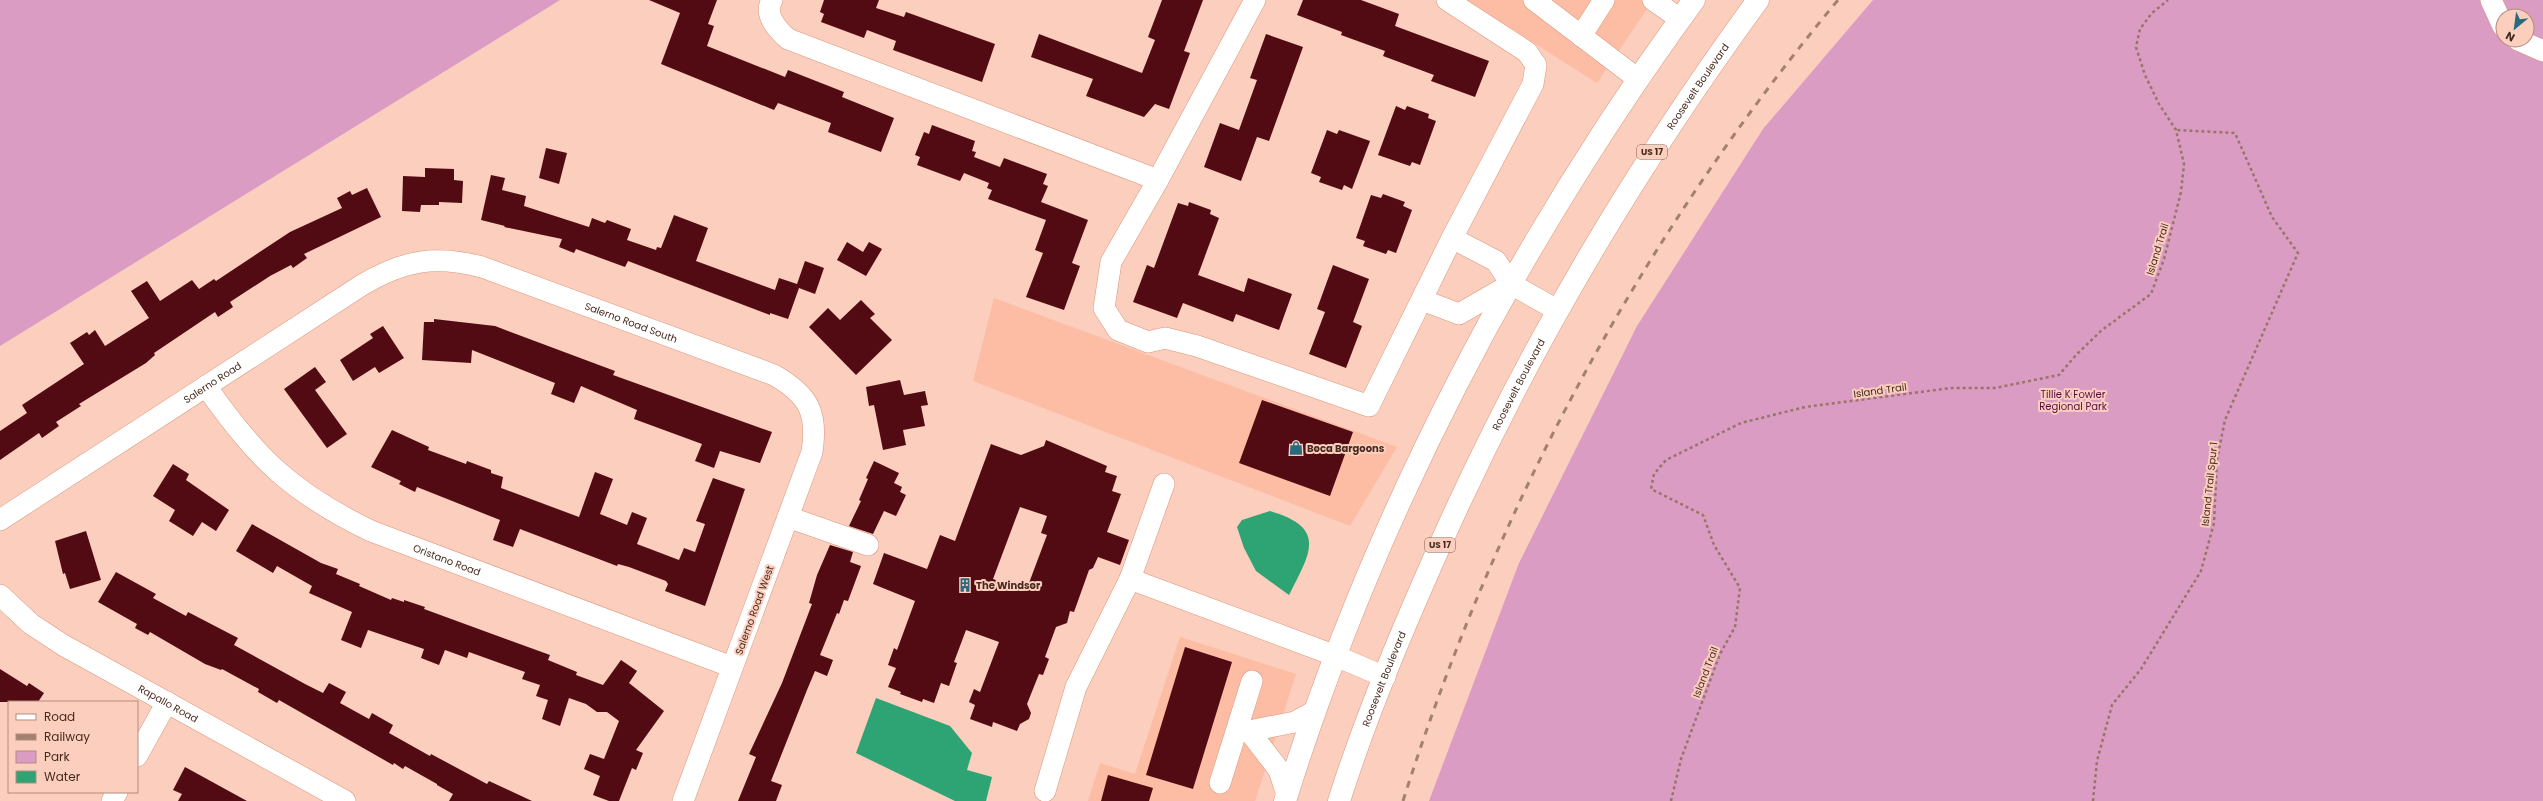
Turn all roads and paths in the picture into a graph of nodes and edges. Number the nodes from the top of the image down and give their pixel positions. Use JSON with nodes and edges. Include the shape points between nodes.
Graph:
{"nodes":[{"id":1,"x":772,"y":0,"type":"edge"},
{"id":2,"x":1255,"y":0,"type":"edge"},
{"id":3,"x":1447,"y":0,"type":"edge"},
{"id":4,"x":1534,"y":0,"type":"edge"},
{"id":5,"x":1604,"y":0,"type":"edge"},
{"id":6,"x":1653,"y":0,"type":"edge"},
{"id":7,"x":1694,"y":0,"type":"edge"},
{"id":8,"x":1758,"y":0,"type":"edge"},
{"id":9,"x":2168,"y":0,"type":"edge"},
{"id":10,"x":1680,"y":19,"type":"junction"},
{"id":11,"x":1581,"y":36,"type":"junction"},
{"id":12,"x":1638,"y":79,"type":"junction"},
{"id":13,"x":2176,"y":130,"type":"junction"},
{"id":14,"x":1158,"y":180,"type":"junction"},
{"id":15,"x":1452,"y":238,"type":"junction"},
{"id":16,"x":431,"y":259,"type":"joint"},
{"id":17,"x":1511,"y":284,"type":"junction"},
{"id":18,"x":1422,"y":300,"type":"junction"},
{"id":19,"x":1557,"y":310,"type":"junction"},
{"id":20,"x":206,"y":386,"type":"junction"},
{"id":21,"x":813,"y":417,"type":"joint"},
{"id":22,"x":1164,"y":484,"type":"dead end"},
{"id":23,"x":788,"y":517,"type":"junction"},
{"id":24,"x":0,"y":520,"type":"edge"},
{"id":25,"x":868,"y":545,"type":"dead end"},
{"id":26,"x":1130,"y":579,"type":"junction"},
{"id":27,"x":0,"y":594,"type":"edge"},
{"id":28,"x":1336,"y":656,"type":"junction"},
{"id":29,"x":732,"y":667,"type":"junction"},
{"id":30,"x":1385,"y":677,"type":"junction"},
{"id":31,"x":1252,"y":681,"type":"dead end"},
{"id":32,"x":167,"y":702,"type":"junction"},
{"id":33,"x":1314,"y":711,"type":"junction"},
{"id":34,"x":1243,"y":730,"type":"junction"},
{"id":35,"x":138,"y":754,"type":"edge"},
{"id":36,"x":1220,"y":783,"type":"dead end"},
{"id":37,"x":1045,"y":791,"type":"dead end"},
{"id":38,"x":1286,"y":798,"type":"edge"},
{"id":39,"x":345,"y":801,"type":"edge"},
{"id":40,"x":684,"y":801,"type":"edge"},
{"id":41,"x":1339,"y":801,"type":"edge"},
{"id":42,"x":1672,"y":801,"type":"edge"},
{"id":43,"x":2093,"y":801,"type":"edge"}],
"edges":[{"from":1,"to":14,"type":"street","via":[[770,4],[773,25],[788,39]]},
{"from":2,"to":14,"type":"street"},
{"from":3,"to":15,"type":"street","via":[[1527,52],[1536,65],[1533,84]]},
{"from":4,"to":11,"type":"street"},
{"from":5,"to":11,"type":"street"},
{"from":6,"to":10,"type":"street"},
{"from":7,"to":10,"type":"highway"},
{"from":8,"to":19,"type":"highway","name":"Roosevelt Boulevard","number":"US 17","via":[[1635,178]]},
{"from":9,"to":13,"type":"path","name":"Island Trail","via":[[2152,13],[2140,29],[2136,47],[2145,75],[2159,104]]},
{"from":10,"to":12,"type":"highway"},
{"from":11,"to":12,"type":"street"},
{"from":12,"to":17,"type":"highway","via":[[1560,200]]},
{"from":13,"to":42,"type":"path","name":"Island Trail","via":[[2184,164],[2181,192],[2164,259],[2151,294],[2102,330],[2060,375],[1995,388],[1951,388],[1805,407],[1741,423],[1666,460],[1654,474],[1651,489],[1703,515],[1714,545],[1740,588],[1734,627],[1720,654],[1680,759]]},
{"from":13,"to":43,"type":"path","name":"Island Trail Spur 1","via":[[2235,133],[2272,217],[2298,253],[2225,420],[2218,460],[2214,523],[2201,571],[2141,669],[2112,705],[2097,761]]},
{"from":14,"to":18,"type":"street","via":[[1111,262],[1104,308],[1118,330],[1148,342],[1165,338],[1197,346],[1369,406]]},
{"from":15,"to":17,"type":"street","via":[[1496,261]]},
{"from":15,"to":18,"type":"street"},
{"from":16,"to":20,"type":"street","name":"Salerno Road","via":[[383,272]]},
{"from":16,"to":21,"type":"street","name":"Salerno Road South","via":[[455,260],[482,267],[774,375],[792,385],[804,397]]},
{"from":17,"to":18,"type":"street","via":[[1459,314]]},
{"from":17,"to":19,"type":"street"},
{"from":17,"to":28,"type":"highway","via":[[1462,374],[1416,468],[1374,561]]},
{"from":19,"to":30,"type":"highway","name":"Roosevelt Boulevard","number":"US 17","via":[[1476,464],[1410,610]]},
{"from":20,"to":24,"type":"street","name":"Salerno Road"},
{"from":20,"to":29,"type":"street","name":"Oristano Road","via":[[236,428],[270,466],[301,492],[332,512],[371,531]]},
{"from":21,"to":23,"type":"street","name":"Salerno Road West","via":[[812,452]]},
{"from":22,"to":26,"type":"street"},
{"from":23,"to":25,"type":"street"},
{"from":23,"to":29,"type":"street","name":"Salerno Road West"},
{"from":26,"to":28,"type":"street"},
{"from":26,"to":37,"type":"street","via":[[1076,688]]},
{"from":27,"to":32,"type":"street","name":"Rapallo Road","via":[[32,624],[64,646]]},
{"from":28,"to":30,"type":"street"},
{"from":28,"to":33,"type":"highway"},
{"from":29,"to":40,"type":"street","name":"Salerno Road West"},
{"from":30,"to":41,"type":"highway","name":"Roosevelt Boulevard","number":"US 17"},
{"from":31,"to":34,"type":"street"},
{"from":32,"to":35,"type":"street"},
{"from":32,"to":39,"type":"street","name":"Rapallo Road"},
{"from":33,"to":34,"type":"street","via":[[1295,722]]},
{"from":33,"to":38,"type":"highway"},
{"from":34,"to":36,"type":"street"},
{"from":34,"to":38,"type":"street","via":[[1276,765]]}]}
